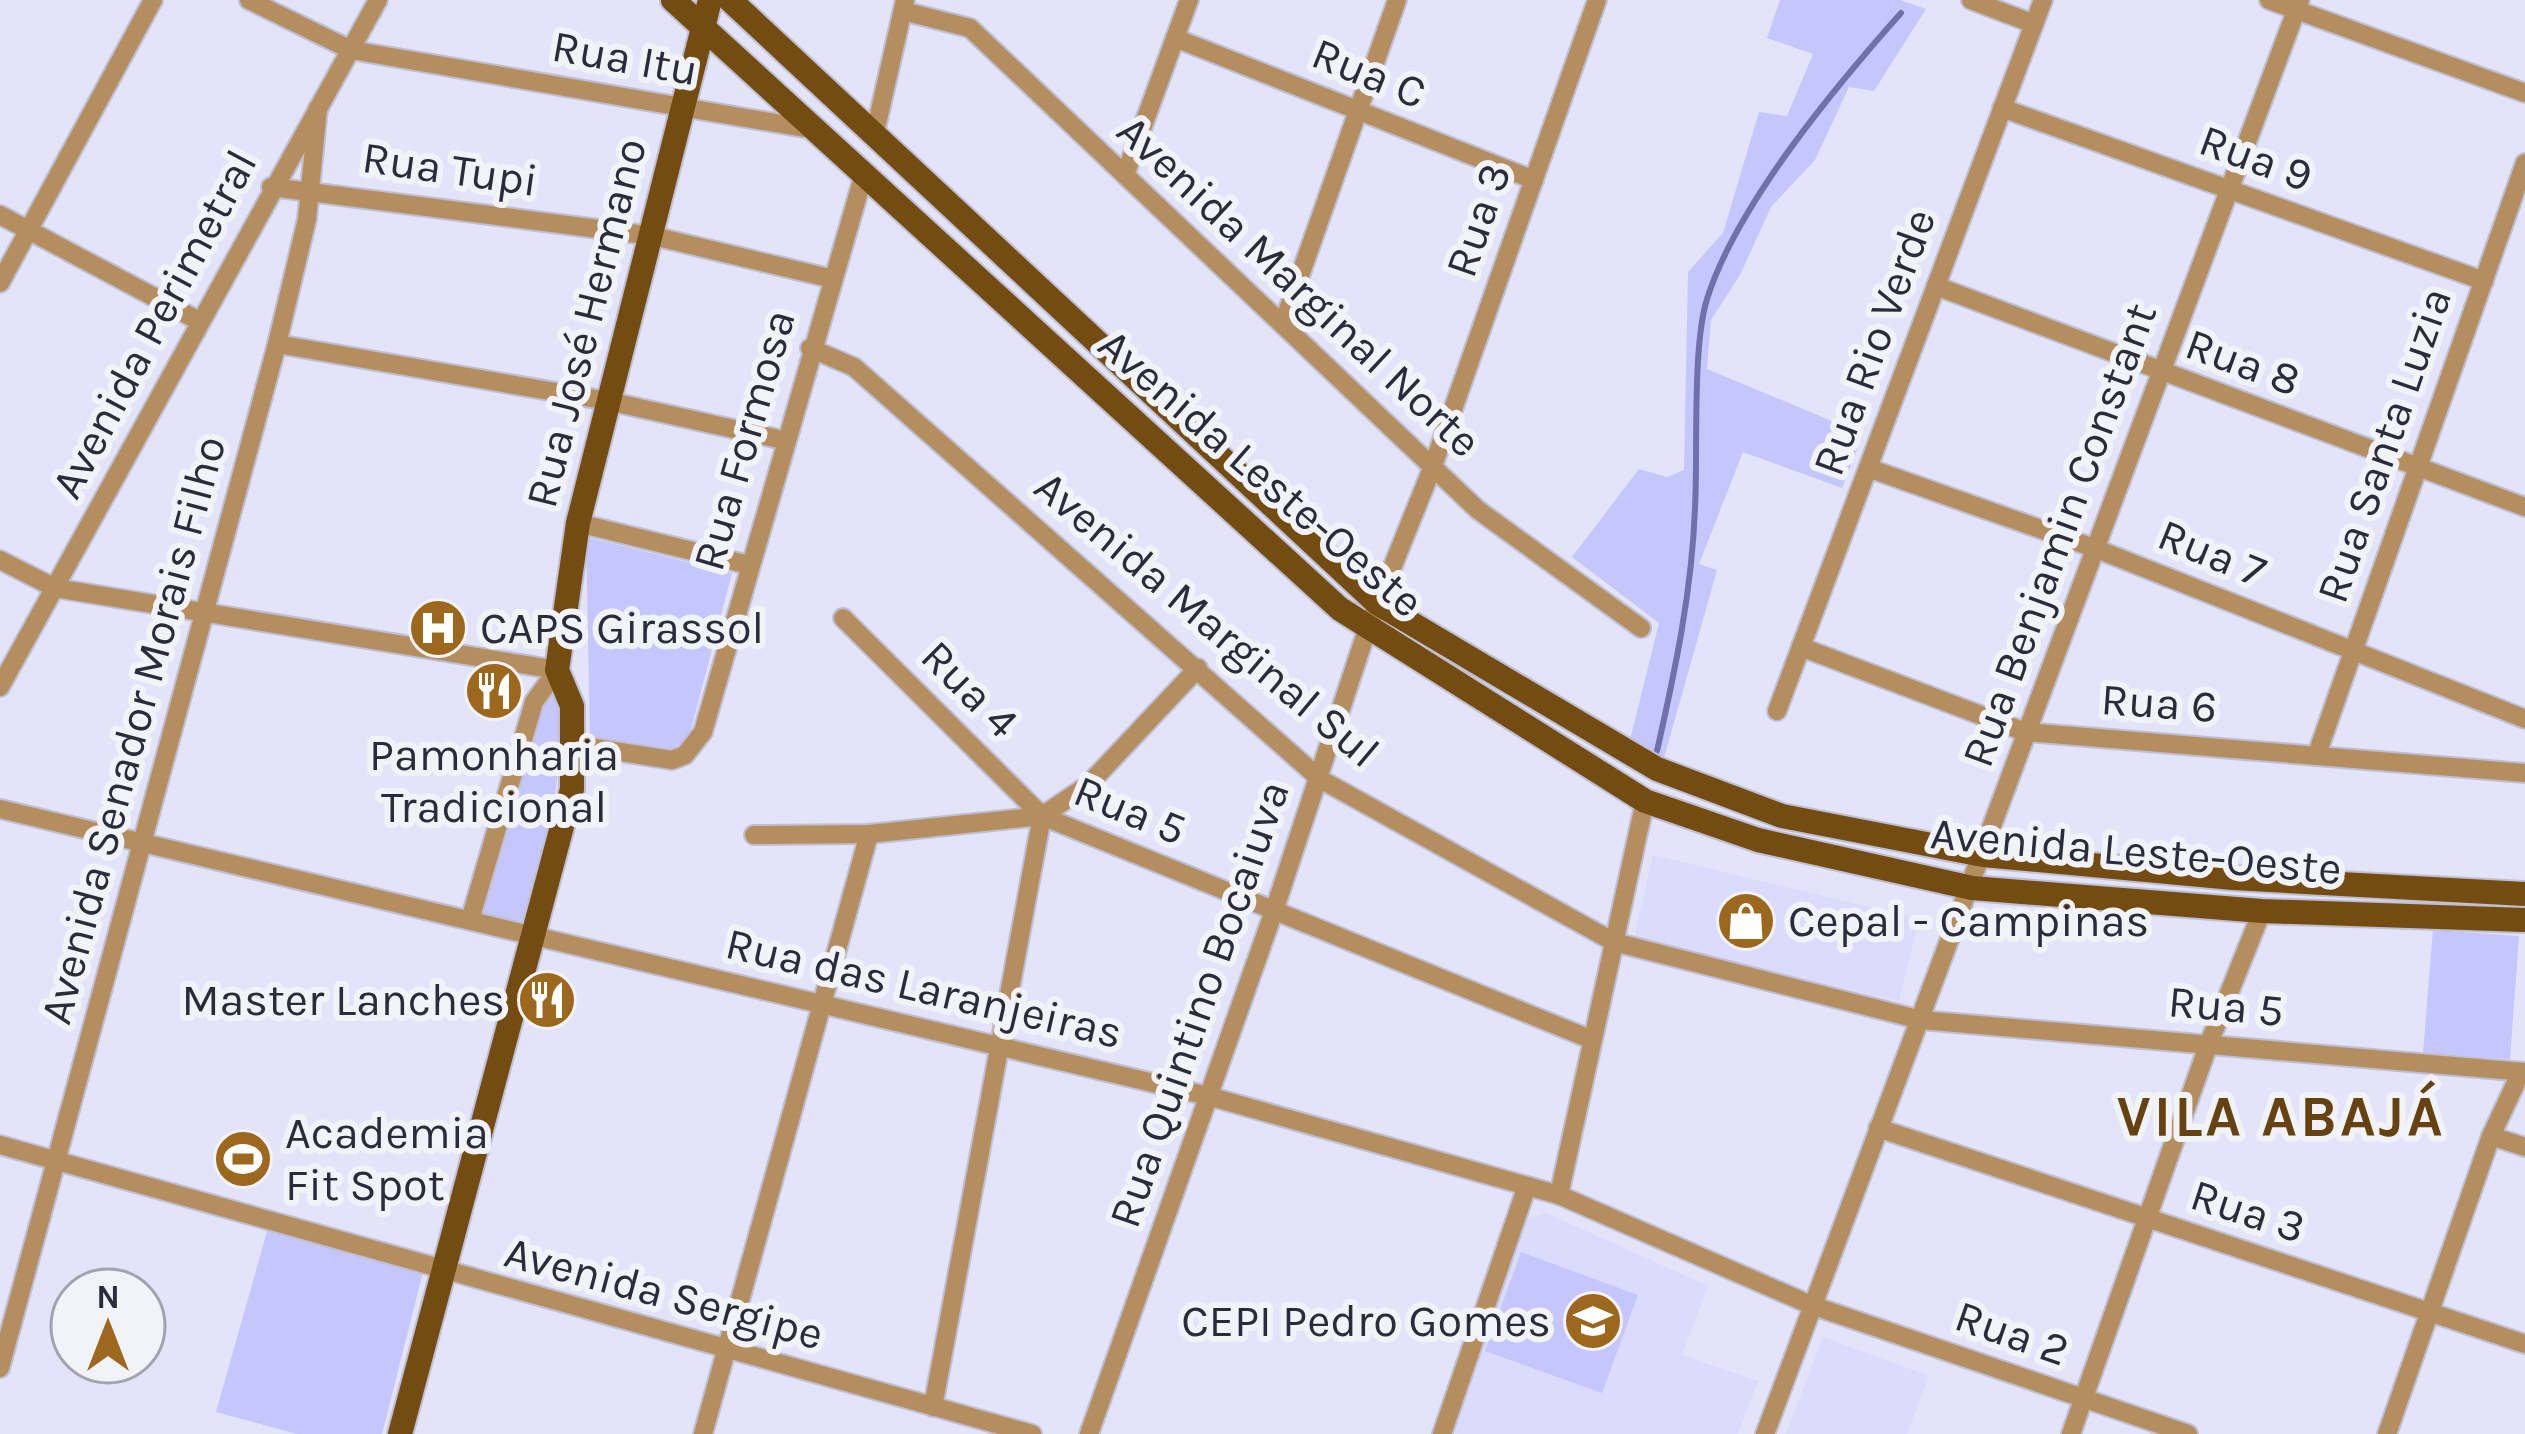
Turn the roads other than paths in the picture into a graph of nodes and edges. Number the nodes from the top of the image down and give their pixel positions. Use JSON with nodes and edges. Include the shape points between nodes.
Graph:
{"nodes":[{"id":1,"x":153,"y":0,"type":"edge"},
{"id":2,"x":249,"y":0,"type":"edge"},
{"id":3,"x":378,"y":0,"type":"edge"},
{"id":4,"x":673,"y":0,"type":"edge"},
{"id":5,"x":710,"y":0,"type":"edge"},
{"id":6,"x":730,"y":0,"type":"edge"},
{"id":7,"x":1189,"y":0,"type":"edge"},
{"id":8,"x":1396,"y":0,"type":"edge"},
{"id":9,"x":1598,"y":0,"type":"edge"},
{"id":10,"x":1971,"y":0,"type":"edge"},
{"id":11,"x":2043,"y":0,"type":"edge"},
{"id":12,"x":2269,"y":0,"type":"edge"},
{"id":13,"x":904,"y":5,"type":"edge"},
{"id":14,"x":2298,"y":5,"type":"edge"},
{"id":15,"x":2034,"y":24,"type":"junction"},
{"id":16,"x":703,"y":27,"type":"junction"},
{"id":17,"x":1175,"y":38,"type":"junction"},
{"id":18,"x":351,"y":50,"type":"junction"},
{"id":19,"x":2525,"y":93,"type":"edge"},
{"id":20,"x":684,"y":107,"type":"junction"},
{"id":21,"x":318,"y":108,"type":"junction"},
{"id":22,"x":2002,"y":108,"type":"junction"},
{"id":23,"x":1358,"y":110,"type":"junction"},
{"id":24,"x":815,"y":130,"type":"junction"},
{"id":25,"x":874,"y":137,"type":"junction"},
{"id":26,"x":2525,"y":163,"type":"edge"},
{"id":27,"x":864,"y":174,"type":"junction"},
{"id":28,"x":1125,"y":175,"type":"junction"},
{"id":29,"x":1534,"y":180,"type":"junction"},
{"id":30,"x":271,"y":187,"type":"junction"},
{"id":31,"x":312,"y":189,"type":"junction"},
{"id":32,"x":2229,"y":189,"type":"junction"},
{"id":33,"x":0,"y":215,"type":"edge"},
{"id":34,"x":28,"y":230,"type":"junction"},
{"id":35,"x":653,"y":236,"type":"junction"},
{"id":36,"x":830,"y":278,"type":"junction"},
{"id":37,"x":2484,"y":280,"type":"junction"},
{"id":38,"x":0,"y":283,"type":"edge"},
{"id":39,"x":1936,"y":286,"type":"junction"},
{"id":40,"x":199,"y":321,"type":"junction"},
{"id":41,"x":1283,"y":324,"type":"junction"},
{"id":42,"x":277,"y":344,"type":"junction"},
{"id":43,"x":810,"y":349,"type":"junction"},
{"id":44,"x":2160,"y":374,"type":"junction"},
{"id":45,"x":608,"y":401,"type":"junction"},
{"id":46,"x":783,"y":440,"type":"junction"},
{"id":47,"x":1433,"y":466,"type":"junction"},
{"id":48,"x":1868,"y":468,"type":"junction"},
{"id":49,"x":2418,"y":468,"type":"junction"},
{"id":50,"x":2525,"y":507,"type":"edge"},
{"id":51,"x":578,"y":523,"type":"junction"},
{"id":52,"x":2094,"y":548,"type":"junction"},
{"id":53,"x":0,"y":560,"type":"edge"},
{"id":54,"x":749,"y":565,"type":"junction"},
{"id":55,"x":56,"y":588,"type":"junction"},
{"id":56,"x":1377,"y":603,"type":"junction"},
{"id":57,"x":205,"y":612,"type":"junction"},
{"id":58,"x":843,"y":617,"type":"dead end"},
{"id":59,"x":1641,"y":628,"type":"dead end"},
{"id":60,"x":1367,"y":630,"type":"junction"},
{"id":61,"x":1801,"y":647,"type":"junction"},
{"id":62,"x":2354,"y":651,"type":"junction"},
{"id":63,"x":1198,"y":668,"type":"junction"},
{"id":64,"x":557,"y":670,"type":"junction"},
{"id":65,"x":0,"y":687,"type":"edge"},
{"id":66,"x":1778,"y":711,"type":"dead end"},
{"id":67,"x":2525,"y":719,"type":"edge"},
{"id":68,"x":2025,"y":732,"type":"junction"},
{"id":69,"x":576,"y":745,"type":"junction"},
{"id":70,"x":2317,"y":754,"type":"junction"},
{"id":71,"x":2525,"y":773,"type":"edge"},
{"id":72,"x":1320,"y":778,"type":"junction"},
{"id":73,"x":1645,"y":802,"type":"junction"},
{"id":74,"x":0,"y":809,"type":"edge"},
{"id":75,"x":1042,"y":816,"type":"junction"},
{"id":76,"x":868,"y":834,"type":"junction"},
{"id":77,"x":754,"y":835,"type":"dead end"},
{"id":78,"x":144,"y":844,"type":"junction"},
{"id":79,"x":1983,"y":855,"type":"junction"},
{"id":80,"x":1972,"y":888,"type":"junction"},
{"id":81,"x":2525,"y":894,"type":"edge"},
{"id":82,"x":1274,"y":911,"type":"junction"},
{"id":83,"x":2262,"y":911,"type":"junction"},
{"id":84,"x":470,"y":920,"type":"junction"},
{"id":85,"x":2525,"y":920,"type":"edge"},
{"id":86,"x":532,"y":934,"type":"junction"},
{"id":87,"x":1614,"y":942,"type":"junction"},
{"id":88,"x":824,"y":1004,"type":"junction"},
{"id":89,"x":1921,"y":1021,"type":"junction"},
{"id":90,"x":1590,"y":1039,"type":"junction"},
{"id":91,"x":2209,"y":1043,"type":"junction"},
{"id":92,"x":999,"y":1046,"type":"junction"},
{"id":93,"x":2523,"y":1072,"type":"edge"},
{"id":94,"x":1208,"y":1096,"type":"junction"},
{"id":95,"x":1877,"y":1128,"type":"junction"},
{"id":96,"x":2491,"y":1136,"type":"junction"},
{"id":97,"x":0,"y":1145,"type":"edge"},
{"id":98,"x":2525,"y":1147,"type":"edge"},
{"id":99,"x":57,"y":1162,"type":"junction"},
{"id":100,"x":1527,"y":1186,"type":"junction"},
{"id":101,"x":1559,"y":1195,"type":"junction"},
{"id":102,"x":2147,"y":1218,"type":"junction"},
{"id":103,"x":442,"y":1273,"type":"junction"},
{"id":104,"x":1811,"y":1305,"type":"junction"},
{"id":105,"x":2429,"y":1312,"type":"junction"},
{"id":106,"x":2525,"y":1344,"type":"edge"},
{"id":107,"x":726,"y":1350,"type":"junction"},
{"id":108,"x":0,"y":1368,"type":"edge"},
{"id":109,"x":2084,"y":1398,"type":"junction"},
{"id":110,"x":933,"y":1407,"type":"junction"},
{"id":111,"x":400,"y":1434,"type":"edge"},
{"id":112,"x":703,"y":1434,"type":"edge"},
{"id":113,"x":1032,"y":1434,"type":"edge"},
{"id":114,"x":1089,"y":1434,"type":"edge"},
{"id":115,"x":1442,"y":1434,"type":"edge"},
{"id":116,"x":1765,"y":1434,"type":"edge"},
{"id":117,"x":2071,"y":1434,"type":"edge"},
{"id":118,"x":2188,"y":1434,"type":"edge"},
{"id":119,"x":2387,"y":1434,"type":"edge"}],
"edges":[{"from":1,"to":34,"type":"street"},
{"from":2,"to":18,"type":"street","name":"Rua Itu"},
{"from":3,"to":18,"type":"street","name":"Avenida Perimetral"},
{"from":4,"to":16,"type":"main road","name":"Avenida Leste-Oeste"},
{"from":5,"to":16,"type":"main road","name":"Rua José Hermano"},
{"from":6,"to":25,"type":"main road","name":"Avenida Leste-Oeste"},
{"from":7,"to":17,"type":"street"},
{"from":8,"to":23,"type":"street"},
{"from":9,"to":29,"type":"street","name":"Rua 3"},
{"from":10,"to":15,"type":"street"},
{"from":11,"to":15,"type":"street","name":"Rua Rio Verde"},
{"from":12,"to":14,"type":"street"},
{"from":13,"to":25,"type":"street"},
{"from":13,"to":28,"type":"street","name":"Avenida Marginal Norte","via":[[970,28]]},
{"from":14,"to":19,"type":"street"},
{"from":14,"to":32,"type":"street","name":"Rua Benjamin Constant"},
{"from":15,"to":22,"type":"street","name":"Rua Rio Verde"},
{"from":16,"to":20,"type":"main road","name":"Rua José Hermano"},
{"from":16,"to":24,"type":"main road","name":"Avenida Leste-Oeste"},
{"from":17,"to":23,"type":"street","name":"Rua C"},
{"from":17,"to":28,"type":"street"},
{"from":18,"to":20,"type":"street","name":"Rua Itu"},
{"from":18,"to":21,"type":"street","name":"Avenida Perimetral"},
{"from":20,"to":24,"type":"street","name":"Rua Itu"},
{"from":20,"to":35,"type":"main road","name":"Rua José Hermano"},
{"from":21,"to":30,"type":"street","name":"Avenida Perimetral"},
{"from":21,"to":31,"type":"street","name":"Avenida Senador Morais Filho"},
{"from":22,"to":32,"type":"street","name":"Rua 9"},
{"from":22,"to":39,"type":"street","name":"Rua Rio Verde"},
{"from":23,"to":29,"type":"street","name":"Rua C"},
{"from":23,"to":41,"type":"street"},
{"from":24,"to":27,"type":"main road","name":"Avenida Leste-Oeste"},
{"from":25,"to":56,"type":"main road","name":"Avenida Leste-Oeste"},
{"from":26,"to":37,"type":"street","name":"Rua Santa Luzia"},
{"from":27,"to":36,"type":"street","name":"Rua Formosa"},
{"from":27,"to":60,"type":"main road","name":"Avenida Leste-Oeste"},
{"from":28,"to":41,"type":"street","name":"Avenida Marginal Norte"},
{"from":29,"to":47,"type":"street","name":"Rua 3"},
{"from":30,"to":31,"type":"street","name":"Rua Tupi"},
{"from":30,"to":40,"type":"street","name":"Avenida Perimetral"},
{"from":31,"to":35,"type":"street","name":"Rua Tupi"},
{"from":31,"to":42,"type":"street","name":"Avenida Senador Morais Filho"},
{"from":32,"to":37,"type":"street","name":"Rua 9"},
{"from":32,"to":44,"type":"street","name":"Rua Benjamin Constant"},
{"from":33,"to":34,"type":"street"},
{"from":34,"to":38,"type":"street"},
{"from":34,"to":40,"type":"street"},
{"from":35,"to":36,"type":"street","name":"Rua Tupi"},
{"from":35,"to":45,"type":"main road","name":"Rua José Hermano"},
{"from":36,"to":43,"type":"street","name":"Rua Formosa"},
{"from":37,"to":49,"type":"street","name":"Rua Santa Luzia"},
{"from":39,"to":44,"type":"street","name":"Rua 8"},
{"from":39,"to":48,"type":"street","name":"Rua Rio Verde"},
{"from":40,"to":55,"type":"street","name":"Avenida Perimetral"},
{"from":41,"to":47,"type":"street","name":"Avenida Marginal Norte"},
{"from":42,"to":45,"type":"street"},
{"from":42,"to":57,"type":"street","name":"Avenida Senador Morais Filho"},
{"from":43,"to":46,"type":"street","name":"Rua Formosa"},
{"from":43,"to":63,"type":"street","name":"Avenida Marginal Sul","via":[[854,367]]},
{"from":44,"to":49,"type":"street","name":"Rua 8"},
{"from":44,"to":52,"type":"street","name":"Rua Benjamin Constant"},
{"from":45,"to":46,"type":"street"},
{"from":45,"to":51,"type":"main road","name":"Rua José Hermano"},
{"from":46,"to":54,"type":"street","name":"Rua Formosa"},
{"from":47,"to":56,"type":"street","name":"Rua Quintino Bocaiuva"},
{"from":47,"to":59,"type":"street","name":"Avenida Marginal Norte","via":[[1478,510]]},
{"from":48,"to":52,"type":"street","name":"Rua 7"},
{"from":48,"to":61,"type":"street","name":"Rua Rio Verde"},
{"from":49,"to":50,"type":"street","name":"Rua 8"},
{"from":49,"to":62,"type":"street","name":"Rua Santa Luzia"},
{"from":51,"to":54,"type":"street"},
{"from":51,"to":64,"type":"main road","name":"Rua José Hermano"},
{"from":52,"to":62,"type":"street","name":"Rua 7"},
{"from":52,"to":68,"type":"street","name":"Rua Benjamin Constant"},
{"from":53,"to":55,"type":"street"},
{"from":54,"to":69,"type":"street","name":"Rua Formosa","via":[[695,745],[657,761]]},
{"from":55,"to":57,"type":"street"},
{"from":55,"to":65,"type":"street","name":"Avenida Perimetral"},
{"from":56,"to":60,"type":"street","name":"Rua Quintino Bocaiuva"},
{"from":56,"to":79,"type":"main road","name":"Avenida Leste-Oeste","via":[[1657,770],[1782,816]]},
{"from":57,"to":64,"type":"street"},
{"from":57,"to":78,"type":"street","name":"Avenida Senador Morais Filho"},
{"from":58,"to":75,"type":"street","name":"Rua 4"},
{"from":60,"to":72,"type":"street","name":"Rua Quintino Bocaiuva"},
{"from":60,"to":73,"type":"main road","name":"Avenida Leste-Oeste"},
{"from":61,"to":66,"type":"street","name":"Rua Rio Verde"},
{"from":61,"to":68,"type":"street","name":"Rua 6"},
{"from":62,"to":67,"type":"street","name":"Rua 7"},
{"from":62,"to":70,"type":"street","name":"Rua Santa Luzia"},
{"from":63,"to":72,"type":"street","name":"Avenida Marginal Sul"},
{"from":63,"to":75,"type":"street","via":[[1088,785]]},
{"from":64,"to":69,"type":"main road","name":"Rua José Hermano"},
{"from":64,"to":84,"type":"street","name":"Rua José Hermano","via":[[534,702]]},
{"from":68,"to":70,"type":"street","name":"Rua 6"},
{"from":68,"to":79,"type":"street","name":"Rua Benjamin Constant"},
{"from":69,"to":86,"type":"main road","name":"Rua José Hermano","via":[[572,789]]},
{"from":70,"to":71,"type":"street","name":"Rua 6"},
{"from":72,"to":82,"type":"street","name":"Rua Quintino Bocaiuva"},
{"from":72,"to":87,"type":"street","name":"Avenida Marginal Sul"},
{"from":73,"to":80,"type":"main road","name":"Avenida Leste-Oeste","via":[[1758,840]]},
{"from":73,"to":87,"type":"street"},
{"from":74,"to":78,"type":"street","name":"Rua das Laranjeiras"},
{"from":75,"to":76,"type":"street","name":"Rua 5"},
{"from":75,"to":82,"type":"street","name":"Rua 5"},
{"from":75,"to":92,"type":"street"},
{"from":76,"to":77,"type":"street","name":"Rua 5"},
{"from":76,"to":88,"type":"street"},
{"from":78,"to":84,"type":"street","name":"Rua das Laranjeiras"},
{"from":78,"to":99,"type":"street","name":"Avenida Senador Morais Filho"},
{"from":79,"to":80,"type":"street","name":"Rua Benjamin Constant"},
{"from":79,"to":81,"type":"main road","name":"Avenida Leste-Oeste"},
{"from":80,"to":83,"type":"main road","name":"Avenida Leste-Oeste"},
{"from":80,"to":89,"type":"street","name":"Rua Benjamin Constant"},
{"from":82,"to":90,"type":"street","name":"Rua 5"},
{"from":82,"to":94,"type":"street","name":"Rua Quintino Bocaiuva"},
{"from":83,"to":85,"type":"main road","name":"Avenida Leste-Oeste"},
{"from":83,"to":91,"type":"street"},
{"from":84,"to":86,"type":"street","name":"Rua das Laranjeiras"},
{"from":86,"to":88,"type":"street","name":"Rua das Laranjeiras"},
{"from":86,"to":103,"type":"main road","name":"Rua José Hermano"},
{"from":87,"to":89,"type":"street","name":"Avenida Marginal Sul"},
{"from":87,"to":90,"type":"street"},
{"from":88,"to":92,"type":"street","name":"Rua das Laranjeiras"},
{"from":88,"to":107,"type":"street"},
{"from":89,"to":91,"type":"street","name":"Rua 5"},
{"from":89,"to":95,"type":"street","name":"Rua Benjamin Constant"},
{"from":90,"to":101,"type":"street"},
{"from":91,"to":93,"type":"street","name":"Rua 5"},
{"from":91,"to":102,"type":"street"},
{"from":92,"to":94,"type":"street","name":"Rua das Laranjeiras"},
{"from":92,"to":110,"type":"street"},
{"from":93,"to":96,"type":"street"},
{"from":94,"to":100,"type":"street","name":"Rua das Laranjeiras"},
{"from":94,"to":114,"type":"street","name":"Rua Quintino Bocaiuva"},
{"from":95,"to":102,"type":"street","name":"Rua 3"},
{"from":95,"to":104,"type":"street","name":"Rua Benjamin Constant"},
{"from":96,"to":98,"type":"street"},
{"from":96,"to":105,"type":"street"},
{"from":97,"to":99,"type":"street","name":"Avenida Sergipe"},
{"from":99,"to":103,"type":"street","name":"Avenida Sergipe"},
{"from":99,"to":108,"type":"street","name":"Avenida Senador Morais Filho"},
{"from":100,"to":101,"type":"street","name":"Rua das Laranjeiras"},
{"from":100,"to":115,"type":"street"},
{"from":101,"to":104,"type":"street","name":"Rua das Laranjeiras"},
{"from":102,"to":105,"type":"street","name":"Rua 3"},
{"from":102,"to":109,"type":"street"},
{"from":103,"to":107,"type":"street","name":"Avenida Sergipe"},
{"from":103,"to":111,"type":"main road","name":"Rua José Hermano"},
{"from":104,"to":109,"type":"street","name":"Rua 2"},
{"from":104,"to":116,"type":"street","name":"Rua Benjamin Constant"},
{"from":105,"to":106,"type":"street","name":"Rua 3"},
{"from":105,"to":119,"type":"street"},
{"from":107,"to":110,"type":"street","name":"Avenida Sergipe"},
{"from":107,"to":112,"type":"street"},
{"from":109,"to":117,"type":"street"},
{"from":109,"to":118,"type":"street","name":"Rua 2"},
{"from":110,"to":113,"type":"street","name":"Avenida Sergipe"}]}
